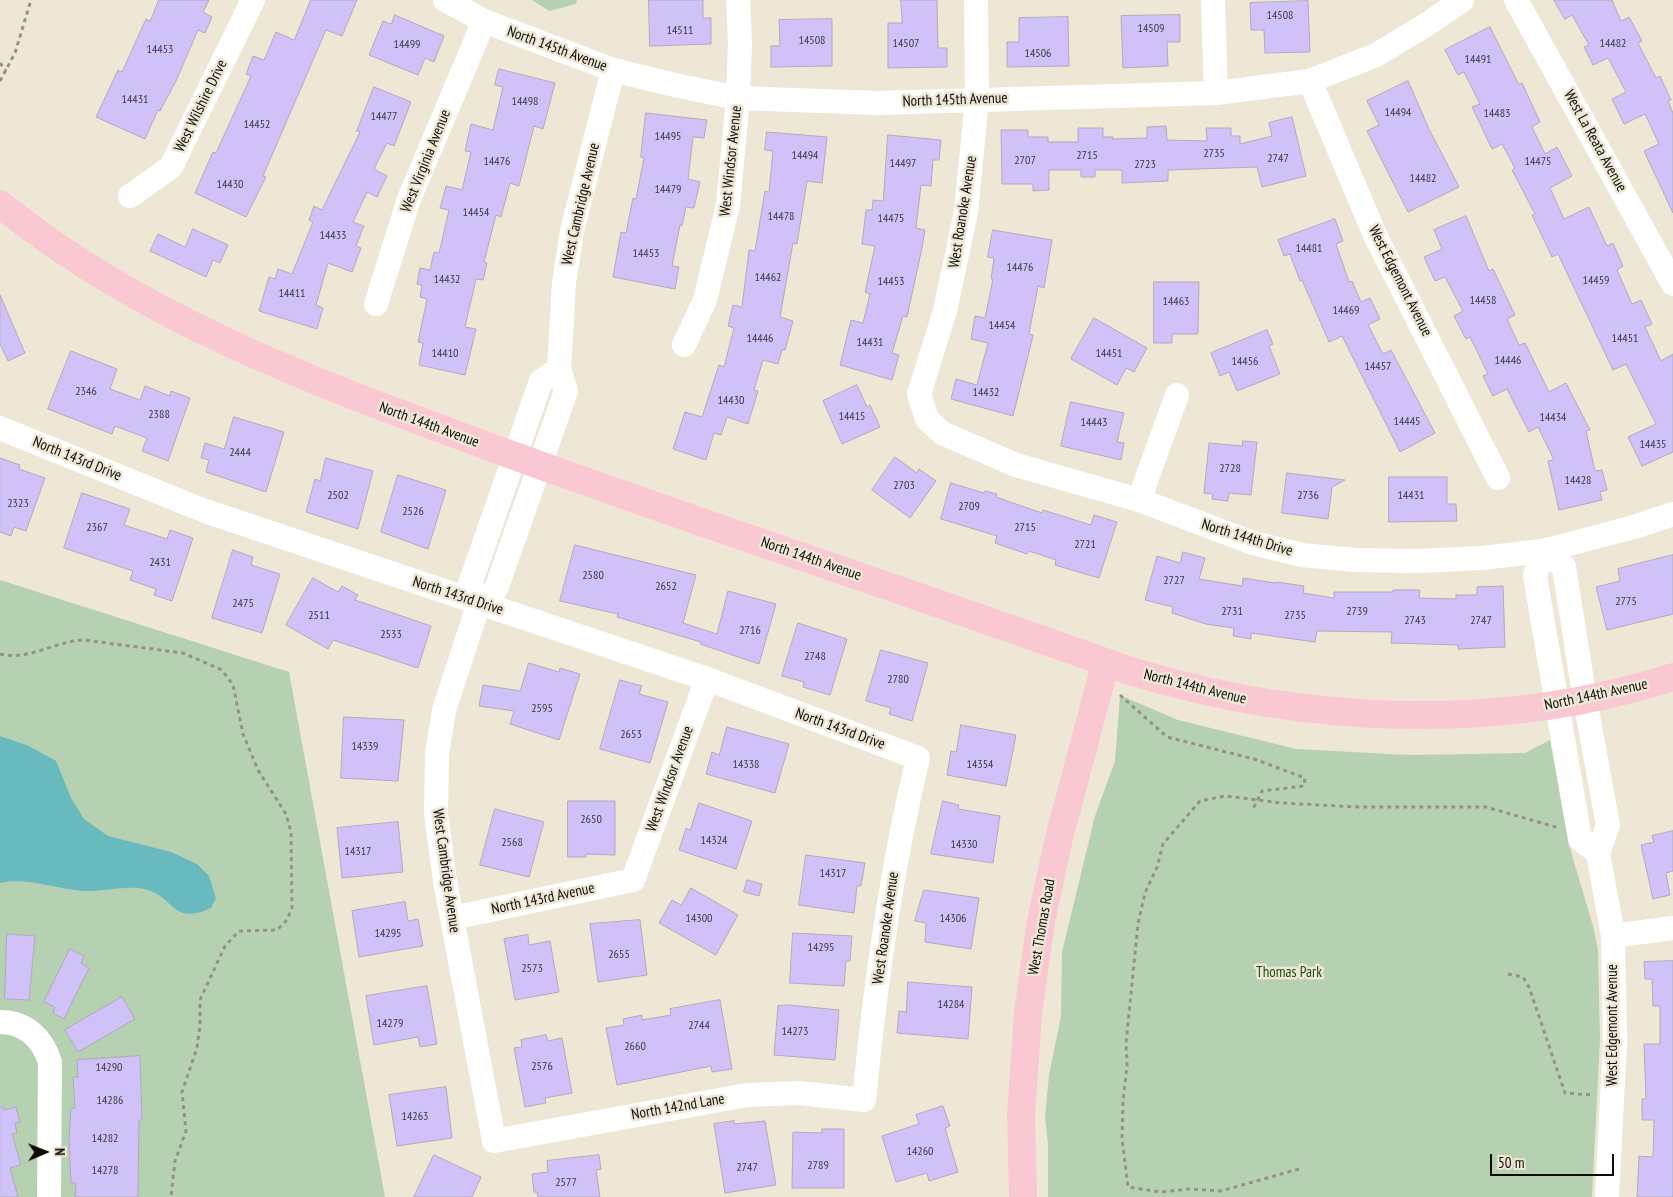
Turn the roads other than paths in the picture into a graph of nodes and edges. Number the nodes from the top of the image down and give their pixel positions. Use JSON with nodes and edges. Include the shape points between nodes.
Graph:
{"nodes":[{"id":1,"x":253,"y":0,"type":"edge"},
{"id":2,"x":445,"y":0,"type":"edge"},
{"id":3,"x":738,"y":0,"type":"edge"},
{"id":4,"x":976,"y":0,"type":"edge"},
{"id":5,"x":1213,"y":0,"type":"edge"},
{"id":6,"x":1462,"y":0,"type":"edge"},
{"id":7,"x":1516,"y":0,"type":"edge"},
{"id":8,"x":484,"y":21,"type":"junction"},
{"id":9,"x":613,"y":70,"type":"junction"},
{"id":10,"x":1310,"y":81,"type":"junction"},
{"id":11,"x":1216,"y":93,"type":"junction"},
{"id":12,"x":738,"y":98,"type":"junction"},
{"id":13,"x":977,"y":99,"type":"junction"},
{"id":14,"x":130,"y":196,"type":"dead end"},
{"id":15,"x":0,"y":204,"type":"edge"},
{"id":16,"x":1673,"y":284,"type":"edge"},
{"id":17,"x":376,"y":304,"type":"dead end"},
{"id":18,"x":684,"y":345,"type":"dead end"},
{"id":19,"x":1177,"y":395,"type":"dead end"},
{"id":20,"x":927,"y":419,"type":"joint"},
{"id":21,"x":0,"y":428,"type":"edge"},
{"id":22,"x":527,"y":461,"type":"junction"},
{"id":23,"x":1498,"y":478,"type":"dead end"},
{"id":24,"x":1139,"y":500,"type":"junction"},
{"id":25,"x":1673,"y":514,"type":"edge"},
{"id":26,"x":485,"y":544,"type":"junction"},
{"id":27,"x":1543,"y":551,"type":"junction"},
{"id":28,"x":508,"y":553,"type":"junction"},
{"id":29,"x":479,"y":603,"type":"junction"},
{"id":30,"x":1106,"y":662,"type":"junction"},
{"id":31,"x":1673,"y":677,"type":"edge"},
{"id":32,"x":707,"y":679,"type":"junction"},
{"id":33,"x":1585,"y":700,"type":"junction"},
{"id":34,"x":1558,"y":705,"type":"junction"},
{"id":35,"x":918,"y":758,"type":"joint"},
{"id":36,"x":1598,"y":853,"type":"junction"},
{"id":37,"x":633,"y":880,"type":"joint"},
{"id":38,"x":452,"y":918,"type":"junction"},
{"id":39,"x":1673,"y":928,"type":"edge"},
{"id":40,"x":1613,"y":936,"type":"junction"},
{"id":41,"x":6,"y":1022,"type":"edge"},
{"id":42,"x":864,"y":1100,"type":"joint"},
{"id":43,"x":494,"y":1141,"type":"joint"},
{"id":44,"x":49,"y":1197,"type":"edge"},
{"id":45,"x":1023,"y":1197,"type":"edge"},
{"id":46,"x":1607,"y":1197,"type":"edge"}],
"edges":[{"from":1,"to":14,"type":"street","name":"West Wilshire Drive","via":[[171,166]]},
{"from":2,"to":8,"type":"street","name":"North 145th Avenue"},
{"from":3,"to":12,"type":"street","name":"West Windsor Avenue"},
{"from":4,"to":13,"type":"street","name":"West Roanoke Avenue"},
{"from":5,"to":11,"type":"street"},
{"from":6,"to":10,"type":"street","name":"North 145th Avenue","via":[[1376,55]]},
{"from":7,"to":16,"type":"street","name":"West La Reata Avenue"},
{"from":8,"to":9,"type":"street","name":"North 145th Avenue"},
{"from":8,"to":17,"type":"street","name":"West Virginia Avenue","via":[[409,200]]},
{"from":9,"to":12,"type":"street","name":"North 145th Avenue"},
{"from":9,"to":22,"type":"street","name":"West Cambridge Avenue","via":[[572,231],[564,283],[559,370],[541,382]]},
{"from":10,"to":11,"type":"street","name":"North 145th Avenue"},
{"from":10,"to":23,"type":"street","name":"West Edgemont Avenue","via":[[1375,235]]},
{"from":11,"to":13,"type":"street","name":"North 145th Avenue"},
{"from":12,"to":13,"type":"street","name":"North 145th Avenue","via":[[878,103]]},
{"from":12,"to":18,"type":"street","name":"West Windsor Avenue","via":[[728,205],[705,300]]},
{"from":13,"to":20,"type":"street","name":"West Roanoke Avenue","via":[[966,212],[945,311],[919,394]]},
{"from":15,"to":22,"type":"main road","name":"North 144th Avenue","via":[[70,257],[212,336],[335,390]]},
{"from":19,"to":24,"type":"street"},
{"from":20,"to":24,"type":"street","name":"North 144th Drive","via":[[942,433],[1016,464]]},
{"from":21,"to":29,"type":"street","name":"North 143rd Drive","via":[[205,511]]},
{"from":22,"to":26,"type":"street","name":"West Cambridge Avenue"},
{"from":22,"to":28,"type":"street","name":"West Cambridge Avenue"},
{"from":22,"to":30,"type":"main road","name":"North 144th Avenue"},
{"from":24,"to":27,"type":"street","name":"North 144th Drive","via":[[1253,544],[1302,555],[1418,561]]},
{"from":25,"to":27,"type":"street","name":"North 144th Drive"},
{"from":26,"to":28,"type":"street"},
{"from":26,"to":29,"type":"street","name":"West Cambridge Avenue","via":[[470,584]]},
{"from":27,"to":33,"type":"street","name":"West Edgemont Avenue","via":[[1564,567]]},
{"from":27,"to":34,"type":"street","via":[[1535,576]]},
{"from":28,"to":29,"type":"street","name":"West Cambridge Avenue","via":[[496,589]]},
{"from":29,"to":32,"type":"street","name":"North 143rd Drive"},
{"from":29,"to":38,"type":"street","name":"West Cambridge Avenue","via":[[444,710],[437,755],[436,814]]},
{"from":30,"to":34,"type":"main road","name":"North 144th Avenue","via":[[1178,686],[1232,698],[1343,714],[1458,713]]},
{"from":30,"to":45,"type":"main road","name":"West Thomas Road","via":[[1059,838],[1041,921],[1028,1013],[1021,1114]]},
{"from":31,"to":33,"type":"main road","name":"North 144th Avenue"},
{"from":32,"to":35,"type":"street","name":"North 143rd Drive"},
{"from":32,"to":37,"type":"street","name":"West Windsor Avenue"},
{"from":33,"to":34,"type":"main road","name":"North 144th Avenue"},
{"from":33,"to":36,"type":"street","name":"West Edgemont Avenue","via":[[1608,825]]},
{"from":34,"to":36,"type":"street","via":[[1580,839]]},
{"from":35,"to":42,"type":"street","name":"West Roanoke Avenue","via":[[899,838]]},
{"from":36,"to":40,"type":"street","name":"West Edgemont Avenue"},
{"from":37,"to":38,"type":"street","name":"North 143rd Avenue"},
{"from":38,"to":43,"type":"street","name":"West Cambridge Avenue"},
{"from":39,"to":40,"type":"street"},
{"from":40,"to":46,"type":"street","name":"West Edgemont Avenue","via":[[1615,1043]]},
{"from":41,"to":44,"type":"street","via":[[29,1030],[46,1050],[50,1062]]},
{"from":42,"to":43,"type":"street","name":"North 142nd Lane","via":[[799,1093],[746,1095]]}]}
